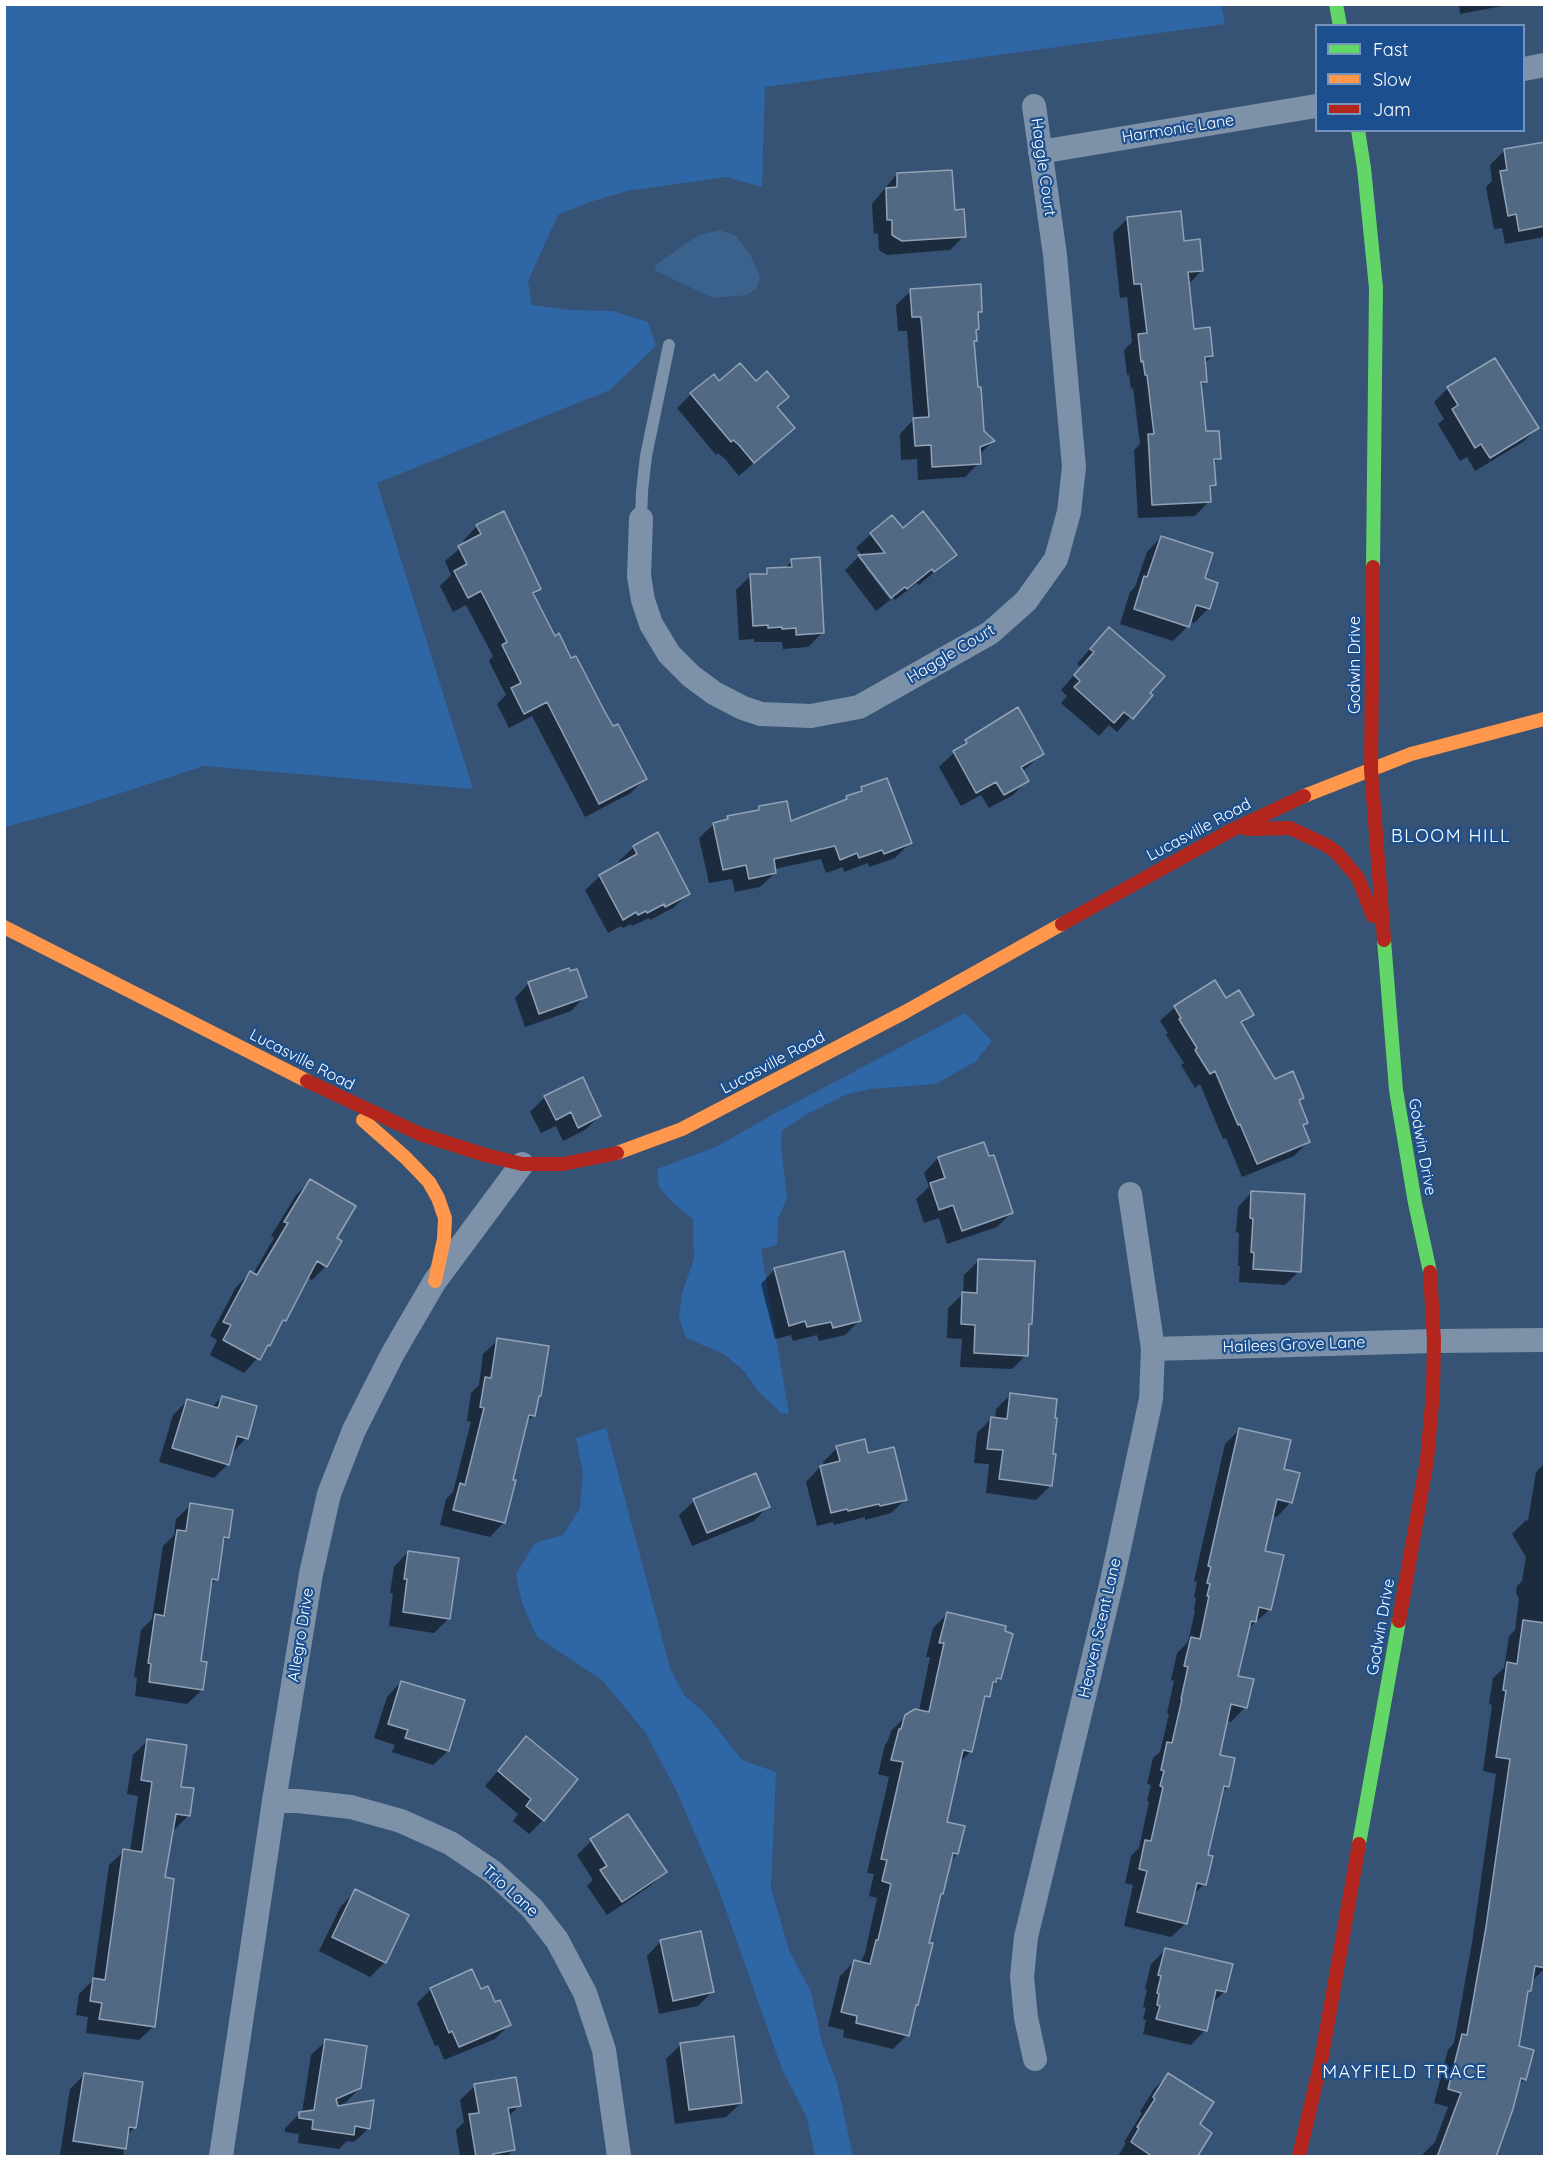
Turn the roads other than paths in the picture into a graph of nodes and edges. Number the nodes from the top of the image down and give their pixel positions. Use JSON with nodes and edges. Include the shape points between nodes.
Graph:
{"nodes":[{"id":1,"x":1336,"y":4,"type":"edge"},
{"id":2,"x":1340,"y":24,"type":"edge"},
{"id":3,"x":1545,"y":66,"type":"edge"},
{"id":4,"x":1525,"y":69,"type":"edge"},
{"id":5,"x":1034,"y":106,"type":"dead end"},
{"id":6,"x":1315,"y":106,"type":"edge"},
{"id":7,"x":1358,"y":132,"type":"edge"},
{"id":8,"x":1040,"y":152,"type":"junction"},
{"id":9,"x":669,"y":345,"type":"dead end"},
{"id":10,"x":641,"y":519,"type":"joint"},
{"id":11,"x":1545,"y":719,"type":"edge"},
{"id":12,"x":1371,"y":769,"type":"junction"},
{"id":13,"x":1230,"y":831,"type":"junction"},
{"id":14,"x":4,"y":927,"type":"edge"},
{"id":15,"x":1386,"y":962,"type":"junction"},
{"id":16,"x":337,"y":1096,"type":"junction"},
{"id":17,"x":522,"y":1164,"type":"junction"},
{"id":18,"x":1130,"y":1194,"type":"dead end"},
{"id":19,"x":435,"y":1281,"type":"junction"},
{"id":20,"x":1545,"y":1340,"type":"edge"},
{"id":21,"x":1434,"y":1341,"type":"junction"},
{"id":22,"x":1153,"y":1349,"type":"junction"},
{"id":23,"x":274,"y":1801,"type":"junction"},
{"id":24,"x":1035,"y":2059,"type":"dead end"},
{"id":25,"x":221,"y":2157,"type":"edge"},
{"id":26,"x":619,"y":2157,"type":"edge"},
{"id":27,"x":1299,"y":2157,"type":"edge"}],
"edges":[{"from":1,"to":2,"type":"street"},
{"from":3,"to":4,"type":"street"},
{"from":5,"to":8,"type":"street","name":"Haggle Court"},
{"from":6,"to":8,"type":"street","name":"Harmonic Lane"},
{"from":7,"to":12,"type":"street","name":"Godwin Drive","via":[[1376,288]]},
{"from":8,"to":10,"type":"street","name":"Haggle Court","via":[[1055,255],[1074,467],[1069,512],[1056,560],[1026,601],[990,633],[859,707],[811,716],[762,714],[714,693],[669,654],[651,624],[643,600],[639,576]]},
{"from":9,"to":10,"type":"lane","via":[[646,456]]},
{"from":11,"to":12,"type":"street","name":"Lucasville Road","via":[[1411,754]]},
{"from":12,"to":13,"type":"street","name":"Lucasville Road"},
{"from":12,"to":15,"type":"street","name":"Godwin Drive"},
{"from":13,"to":15,"type":"street","via":[[1290,828],[1337,853],[1364,890]]},
{"from":13,"to":17,"type":"street","name":"Lucasville Road","via":[[905,1012],[681,1129],[584,1161]]},
{"from":14,"to":16,"type":"street","name":"Lucasville Road"},
{"from":15,"to":21,"type":"street","name":"Godwin Drive","via":[[1396,1090],[1430,1273]]},
{"from":16,"to":17,"type":"street","name":"Lucasville Road","via":[[420,1134]]},
{"from":16,"to":19,"type":"street","via":[[406,1158],[438,1198],[445,1218]]},
{"from":17,"to":19,"type":"street","name":"Allegro Drive"},
{"from":18,"to":22,"type":"street","name":"Heaven Scent Lane"},
{"from":19,"to":23,"type":"street","name":"Allegro Drive","via":[[354,1430],[329,1494],[310,1574]]},
{"from":20,"to":21,"type":"street","name":"Hailees Grove Lane"},
{"from":21,"to":22,"type":"street","name":"Hailees Grove Lane"},
{"from":21,"to":27,"type":"street","name":"Godwin Drive","via":[[1427,1460],[1321,2061]]},
{"from":22,"to":24,"type":"street","name":"Heaven Scent Lane","via":[[1151,1399],[1141,1453],[1026,1937],[1022,1977]]},
{"from":23,"to":25,"type":"street","name":"Allegro Drive"},
{"from":23,"to":26,"type":"street","name":"Trio Lane","via":[[351,1807],[401,1821],[450,1843],[493,1872],[532,1908],[557,1940],[585,1993],[604,2050]]}]}
